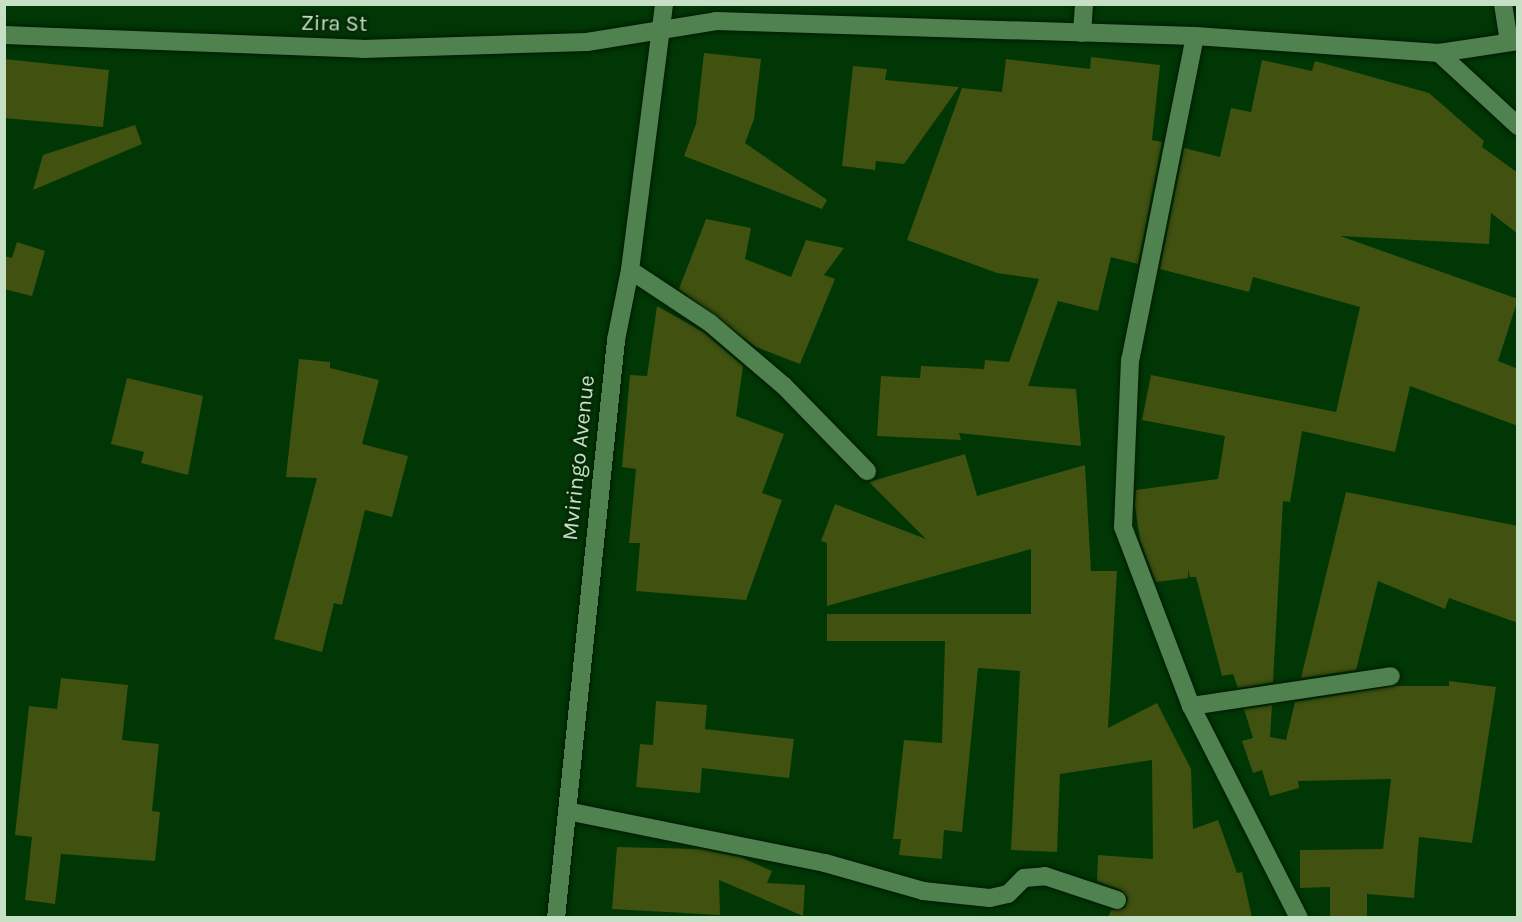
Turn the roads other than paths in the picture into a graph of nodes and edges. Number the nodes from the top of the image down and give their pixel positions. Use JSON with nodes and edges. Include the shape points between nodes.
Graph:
{"nodes":[{"id":1,"x":664,"y":4,"type":"edge"},
{"id":2,"x":1084,"y":4,"type":"edge"},
{"id":3,"x":1503,"y":4,"type":"edge"},
{"id":4,"x":661,"y":28,"type":"junction"},
{"id":5,"x":1082,"y":33,"type":"junction"},
{"id":6,"x":4,"y":35,"type":"edge"},
{"id":7,"x":1195,"y":36,"type":"junction"},
{"id":8,"x":1513,"y":42,"type":"edge"},
{"id":9,"x":1439,"y":53,"type":"junction"},
{"id":10,"x":1518,"y":126,"type":"edge"},
{"id":11,"x":630,"y":270,"type":"junction"},
{"id":12,"x":867,"y":471,"type":"dead end"},
{"id":13,"x":1391,"y":676,"type":"dead end"},
{"id":14,"x":1191,"y":706,"type":"junction"},
{"id":15,"x":567,"y":811,"type":"junction"},
{"id":16,"x":1118,"y":900,"type":"dead end"},
{"id":17,"x":556,"y":918,"type":"edge"},
{"id":18,"x":1299,"y":918,"type":"edge"}],
"edges":[{"from":1,"to":4,"type":"street","name":"Mviringo Avenue"},
{"from":2,"to":5,"type":"street"},
{"from":3,"to":8,"type":"street"},
{"from":4,"to":5,"type":"street","name":"Zira St","via":[[716,21]]},
{"from":4,"to":6,"type":"street","name":"Zira St","via":[[587,42],[362,49]]},
{"from":4,"to":11,"type":"street","name":"Mviringo Avenue"},
{"from":5,"to":7,"type":"street","name":"Zira St"},
{"from":7,"to":9,"type":"street","name":"Zira St"},
{"from":7,"to":14,"type":"street","via":[[1130,360],[1123,527]]},
{"from":8,"to":9,"type":"street","name":"Zira St"},
{"from":9,"to":10,"type":"street"},
{"from":11,"to":12,"type":"street","via":[[743,351]]},
{"from":11,"to":15,"type":"street","name":"Mviringo Avenue","via":[[616,340]]},
{"from":13,"to":14,"type":"street"},
{"from":14,"to":18,"type":"street"},
{"from":15,"to":16,"type":"street","via":[[825,863],[923,891],[990,898],[1008,894],[1024,878],[1045,876]]},
{"from":15,"to":17,"type":"street","name":"Mviringo Avenue"}]}
